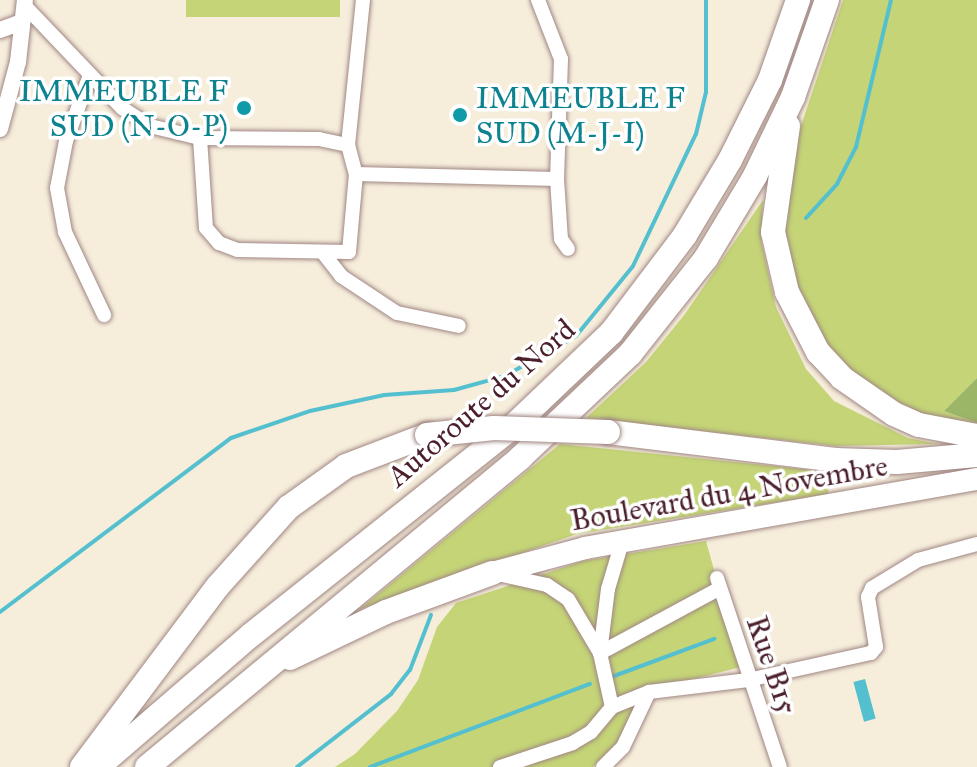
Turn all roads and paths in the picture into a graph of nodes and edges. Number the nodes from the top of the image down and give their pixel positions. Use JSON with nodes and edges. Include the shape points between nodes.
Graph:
{"nodes":[{"id":1,"x":363,"y":0,"type":"edge"},
{"id":2,"x":538,"y":0,"type":"edge"},
{"id":3,"x":798,"y":0,"type":"edge"},
{"id":4,"x":827,"y":0,"type":"edge"},
{"id":5,"x":24,"y":9,"type":"edge"},
{"id":6,"x":0,"y":30,"type":"edge"},
{"id":7,"x":90,"y":75,"type":"junction"},
{"id":8,"x":793,"y":97,"type":"junction"},
{"id":9,"x":0,"y":129,"type":"edge"},
{"id":10,"x":200,"y":138,"type":"junction"},
{"id":11,"x":348,"y":145,"type":"junction"},
{"id":12,"x":356,"y":174,"type":"junction"},
{"id":13,"x":557,"y":179,"type":"junction"},
{"id":14,"x":568,"y":249,"type":"dead end"},
{"id":15,"x":324,"y":254,"type":"junction"},
{"id":16,"x":104,"y":315,"type":"dead end"},
{"id":17,"x":459,"y":326,"type":"dead end"},
{"id":18,"x":977,"y":436,"type":"edge"},
{"id":19,"x":977,"y":455,"type":"edge"},
{"id":20,"x":977,"y":479,"type":"edge"},
{"id":21,"x":622,"y":542,"type":"junction"},
{"id":22,"x":977,"y":544,"type":"edge"},
{"id":23,"x":492,"y":573,"type":"junction"},
{"id":24,"x":600,"y":653,"type":"junction"},
{"id":25,"x":253,"y":677,"type":"junction"},
{"id":26,"x":748,"y":680,"type":"junction"},
{"id":27,"x":649,"y":692,"type":"junction"},
{"id":28,"x":612,"y":707,"type":"junction"},
{"id":29,"x":82,"y":767,"type":"edge"},
{"id":30,"x":98,"y":767,"type":"edge"},
{"id":31,"x":147,"y":767,"type":"edge"},
{"id":32,"x":500,"y":767,"type":"edge"},
{"id":33,"x":603,"y":767,"type":"edge"},
{"id":34,"x":780,"y":767,"type":"edge"}],
"edges":[{"from":1,"to":11,"type":"street"},
{"from":2,"to":13,"type":"street","via":[[561,59]]},
{"from":3,"to":30,"type":"highway","name":"Autoroute du Nord","via":[[770,80],[730,160],[685,235],[611,333],[509,430],[251,635]]},
{"from":4,"to":8,"type":"highway","name":"Autoroute du Nord"},
{"from":5,"to":6,"type":"street"},
{"from":5,"to":7,"type":"street"},
{"from":5,"to":9,"type":"street","via":[[18,62]]},
{"from":7,"to":10,"type":"street","via":[[133,117]]},
{"from":7,"to":16,"type":"street","via":[[66,141],[57,188],[65,232]]},
{"from":8,"to":18,"type":"highway","via":[[773,232],[782,277],[800,322],[818,352],[869,399],[919,425]]},
{"from":8,"to":25,"type":"highway","name":"Autoroute du Nord","via":[[706,258],[630,354],[520,458]]},
{"from":10,"to":11,"type":"street","via":[[319,139]]},
{"from":10,"to":15,"type":"street","via":[[201,209],[206,228],[219,243],[237,250]]},
{"from":11,"to":12,"type":"street"},
{"from":12,"to":13,"type":"street"},
{"from":12,"to":15,"type":"street","via":[[349,252]]},
{"from":13,"to":14,"type":"street","via":[[561,239]]},
{"from":15,"to":17,"type":"street","via":[[341,276],[397,313]]},
{"from":19,"to":29,"type":"highway","bridge":true,"via":[[897,462],[835,460],[608,432],[494,428],[427,435],[346,466],[289,507],[218,586]]},
{"from":20,"to":21,"type":"main road","name":"Boulevard du 4 Novembre"},
{"from":21,"to":23,"type":"main road","name":"Boulevard du 4 Novembre"},
{"from":21,"to":24,"type":"street","via":[[608,589]]},
{"from":22,"to":26,"type":"street","via":[[918,560],[872,588],[868,597],[875,651]]},
{"from":23,"to":24,"type":"street","via":[[547,585],[568,599]]},
{"from":23,"to":25,"type":"highway","via":[[386,612]]},
{"from":24,"to":26,"type":"street","name":"Rue B15","via":[[718,583]]},
{"from":24,"to":28,"type":"street"},
{"from":25,"to":31,"type":"highway","name":"Autoroute du Nord"},
{"from":26,"to":27,"type":"street"},
{"from":26,"to":34,"type":"street","name":"Rue B15"},
{"from":27,"to":28,"type":"street"},
{"from":27,"to":33,"type":"street","via":[[623,747]]},
{"from":28,"to":32,"type":"street","via":[[591,732],[573,743]]}]}
